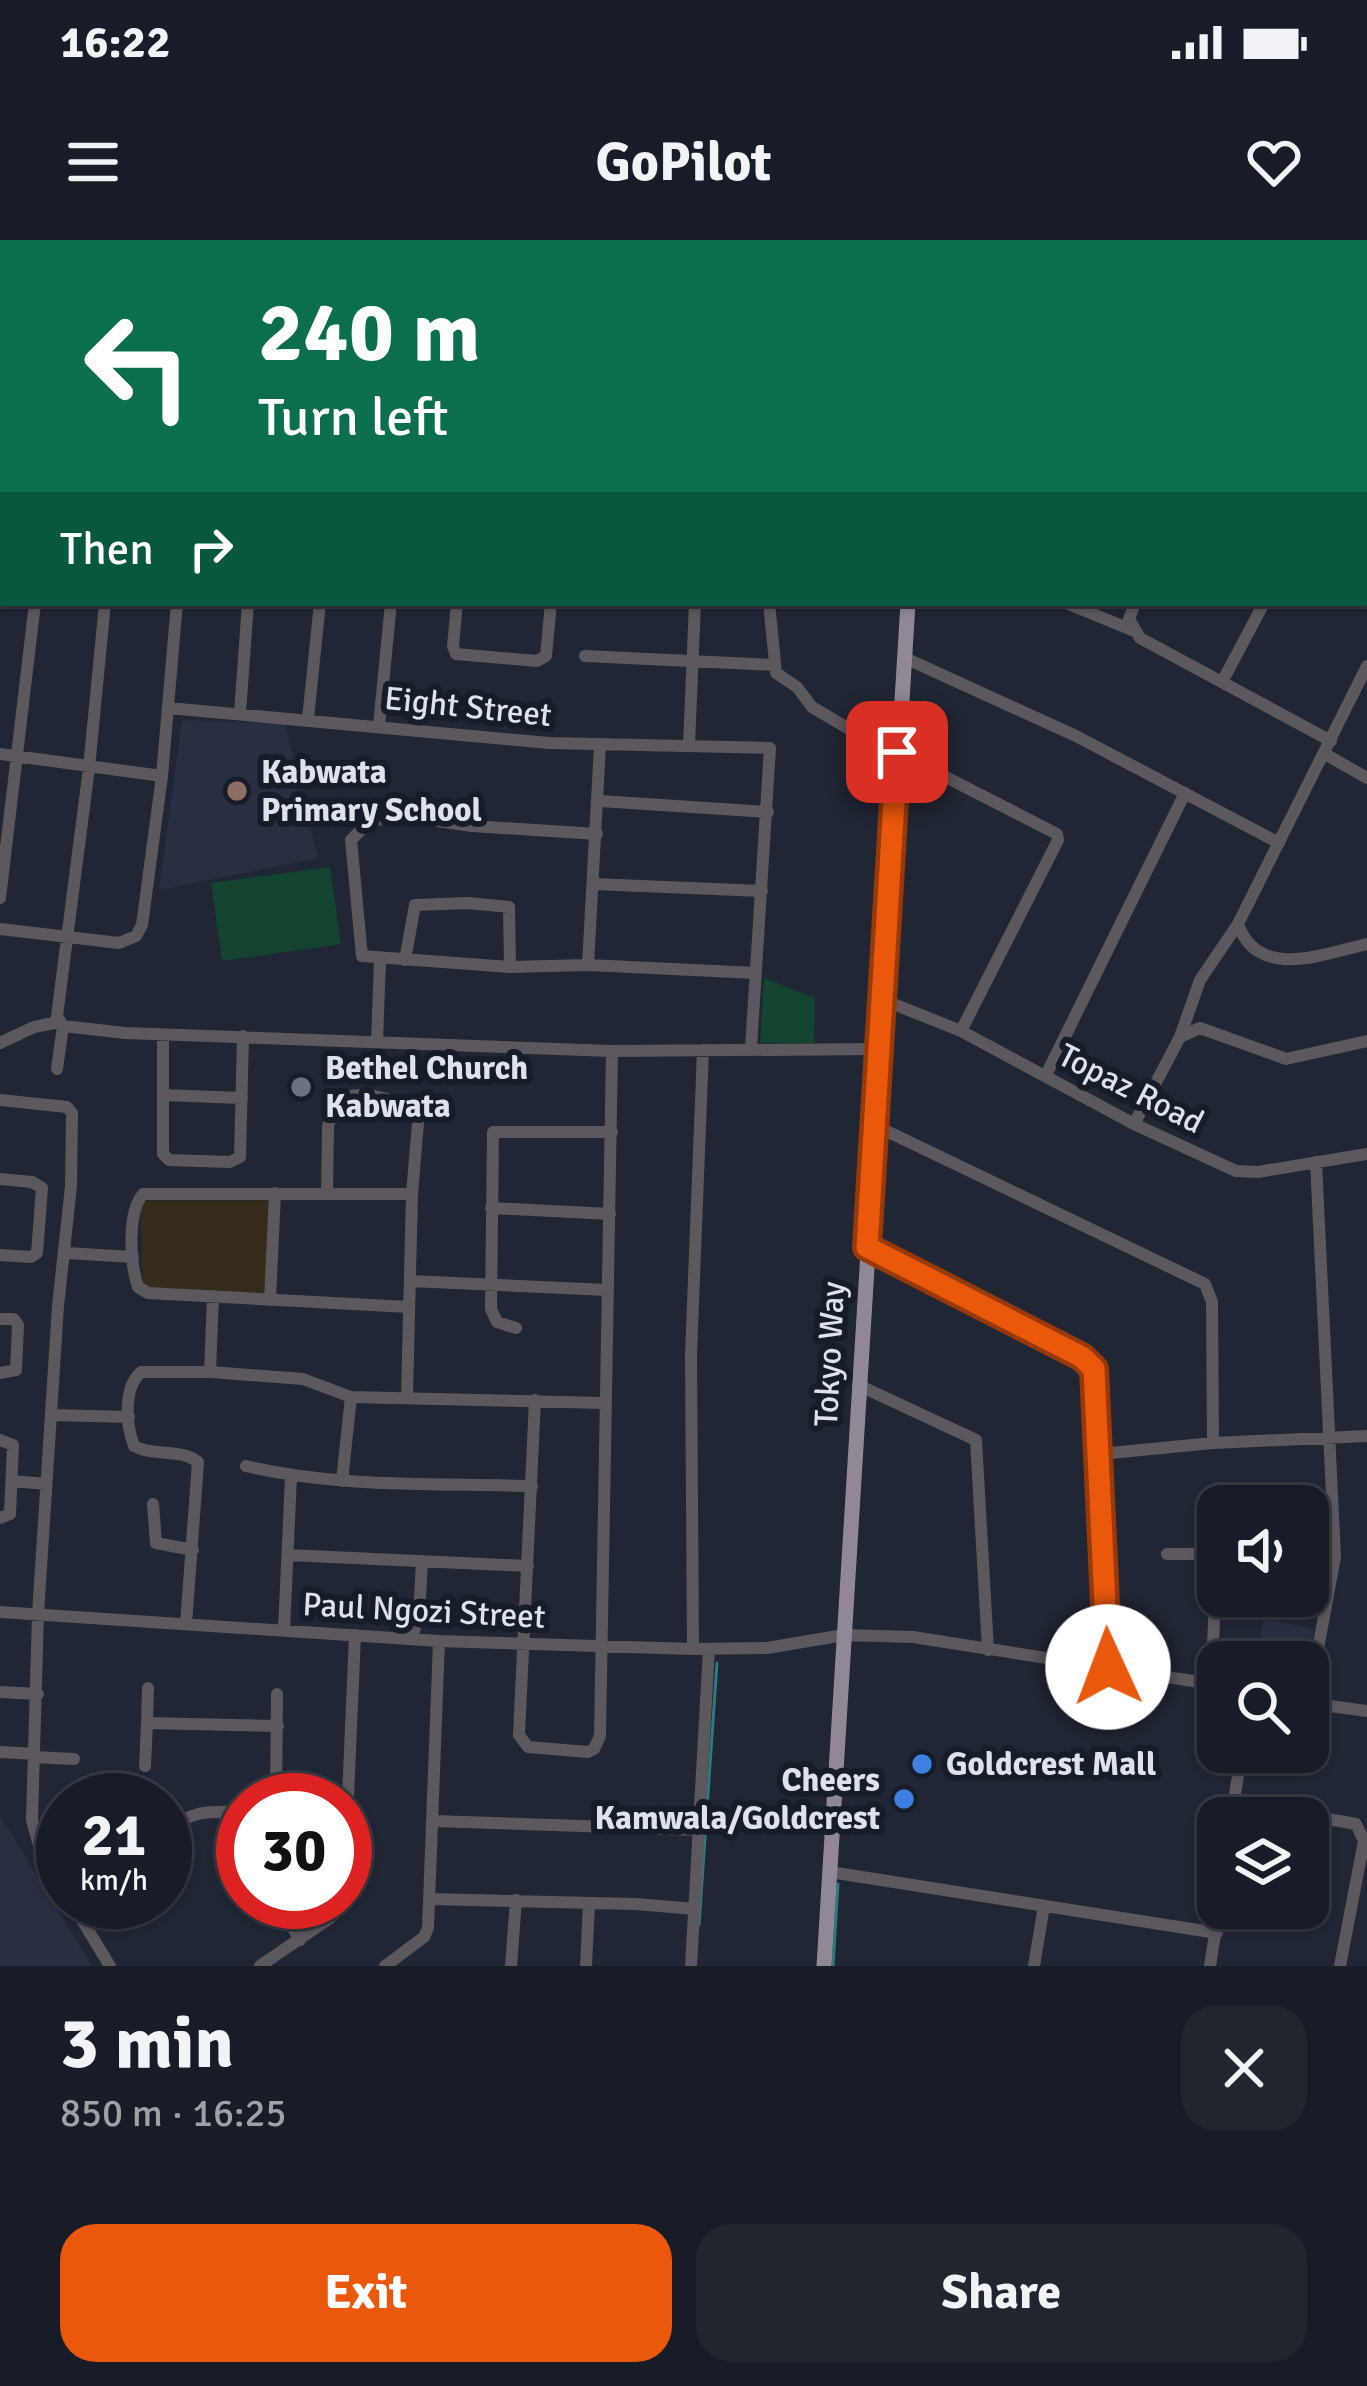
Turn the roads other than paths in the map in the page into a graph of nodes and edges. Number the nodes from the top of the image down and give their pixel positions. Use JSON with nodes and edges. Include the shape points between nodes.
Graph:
{"nodes":[{"id":1,"x":35,"y":606,"type":"edge"},
{"id":2,"x":105,"y":606,"type":"edge"},
{"id":3,"x":177,"y":606,"type":"edge"},
{"id":4,"x":248,"y":606,"type":"edge"},
{"id":5,"x":320,"y":606,"type":"edge"},
{"id":6,"x":391,"y":606,"type":"edge"},
{"id":7,"x":457,"y":606,"type":"edge"},
{"id":8,"x":550,"y":606,"type":"edge"},
{"id":9,"x":695,"y":606,"type":"edge"},
{"id":10,"x":908,"y":606,"type":"edge"},
{"id":11,"x":1073,"y":606,"type":"edge"},
{"id":12,"x":1134,"y":606,"type":"edge"},
{"id":13,"x":1262,"y":606,"type":"edge"},
{"id":14,"x":769,"y":608,"type":"edge"},
{"id":15,"x":1132,"y":630,"type":"junction"},
{"id":16,"x":585,"y":656,"type":"dead end"},
{"id":17,"x":905,"y":658,"type":"junction"},
{"id":18,"x":694,"y":662,"type":"junction"},
{"id":19,"x":774,"y":664,"type":"junction"},
{"id":20,"x":1367,"y":666,"type":"edge"},
{"id":21,"x":1222,"y":682,"type":"junction"},
{"id":22,"x":168,"y":708,"type":"junction"},
{"id":23,"x":240,"y":712,"type":"junction"},
{"id":24,"x":308,"y":718,"type":"junction"},
{"id":25,"x":379,"y":725,"type":"junction"},
{"id":26,"x":600,"y":745,"type":"junction"},
{"id":27,"x":688,"y":745,"type":"junction"},
{"id":28,"x":1328,"y":747,"type":"junction"},
{"id":29,"x":897,"y":752,"type":"junction"},
{"id":30,"x":0,"y":754,"type":"edge"},
{"id":31,"x":20,"y":756,"type":"junction"},
{"id":32,"x":89,"y":768,"type":"junction"},
{"id":33,"x":162,"y":776,"type":"junction"},
{"id":34,"x":1367,"y":778,"type":"edge"},
{"id":35,"x":1185,"y":794,"type":"junction"},
{"id":36,"x":600,"y":801,"type":"junction"},
{"id":37,"x":768,"y":812,"type":"junction"},
{"id":38,"x":597,"y":834,"type":"junction"},
{"id":39,"x":1279,"y":843,"type":"junction"},
{"id":40,"x":593,"y":884,"type":"junction"},
{"id":41,"x":762,"y":891,"type":"junction"},
{"id":42,"x":0,"y":898,"type":"edge"},
{"id":43,"x":1238,"y":924,"type":"junction"},
{"id":44,"x":0,"y":929,"type":"edge"},
{"id":45,"x":66,"y":939,"type":"junction"},
{"id":46,"x":1367,"y":944,"type":"edge"},
{"id":47,"x":380,"y":960,"type":"junction"},
{"id":48,"x":405,"y":960,"type":"junction"},
{"id":49,"x":588,"y":965,"type":"junction"},
{"id":50,"x":510,"y":967,"type":"junction"},
{"id":51,"x":756,"y":974,"type":"junction"},
{"id":52,"x":881,"y":999,"type":"junction"},
{"id":53,"x":61,"y":1024,"type":"junction"},
{"id":54,"x":961,"y":1031,"type":"junction"},
{"id":55,"x":163,"y":1035,"type":"junction"},
{"id":56,"x":243,"y":1036,"type":"junction"},
{"id":57,"x":1180,"y":1037,"type":"junction"},
{"id":58,"x":1367,"y":1041,"type":"edge"},
{"id":59,"x":377,"y":1042,"type":"junction"},
{"id":60,"x":0,"y":1043,"type":"edge"},
{"id":61,"x":751,"y":1048,"type":"junction"},
{"id":62,"x":703,"y":1049,"type":"junction"},
{"id":63,"x":879,"y":1049,"type":"junction"},
{"id":64,"x":612,"y":1051,"type":"junction"},
{"id":65,"x":57,"y":1069,"type":"dead end"},
{"id":66,"x":1046,"y":1076,"type":"junction"},
{"id":67,"x":163,"y":1095,"type":"junction"},
{"id":68,"x":242,"y":1098,"type":"junction"},
{"id":69,"x":0,"y":1100,"type":"edge"},
{"id":70,"x":1134,"y":1124,"type":"junction"},
{"id":71,"x":876,"y":1126,"type":"junction"},
{"id":72,"x":612,"y":1132,"type":"junction"},
{"id":73,"x":1367,"y":1154,"type":"edge"},
{"id":74,"x":200,"y":1161,"type":"junction"},
{"id":75,"x":1316,"y":1162,"type":"junction"},
{"id":76,"x":0,"y":1179,"type":"edge"},
{"id":77,"x":327,"y":1192,"type":"junction"},
{"id":78,"x":199,"y":1193,"type":"junction"},
{"id":79,"x":275,"y":1193,"type":"junction"},
{"id":80,"x":412,"y":1194,"type":"junction"},
{"id":81,"x":491,"y":1208,"type":"junction"},
{"id":82,"x":41,"y":1211,"type":"junction"},
{"id":83,"x":69,"y":1214,"type":"junction"},
{"id":84,"x":610,"y":1214,"type":"junction"},
{"id":85,"x":867,"y":1247,"type":"junction"},
{"id":86,"x":66,"y":1253,"type":"junction"},
{"id":87,"x":0,"y":1255,"type":"edge"},
{"id":88,"x":133,"y":1257,"type":"junction"},
{"id":89,"x":410,"y":1281,"type":"junction"},
{"id":90,"x":491,"y":1285,"type":"junction"},
{"id":91,"x":607,"y":1290,"type":"junction"},
{"id":92,"x":213,"y":1297,"type":"junction"},
{"id":93,"x":270,"y":1300,"type":"junction"},
{"id":94,"x":410,"y":1307,"type":"junction"},
{"id":95,"x":0,"y":1319,"type":"edge"},
{"id":96,"x":516,"y":1328,"type":"dead end"},
{"id":97,"x":210,"y":1372,"type":"junction"},
{"id":98,"x":0,"y":1373,"type":"edge"},
{"id":99,"x":858,"y":1385,"type":"junction"},
{"id":100,"x":407,"y":1396,"type":"junction"},
{"id":101,"x":351,"y":1397,"type":"junction"},
{"id":102,"x":535,"y":1400,"type":"junction"},
{"id":103,"x":604,"y":1403,"type":"junction"},
{"id":104,"x":51,"y":1415,"type":"junction"},
{"id":105,"x":129,"y":1417,"type":"junction"},
{"id":106,"x":1367,"y":1436,"type":"edge"},
{"id":107,"x":1330,"y":1437,"type":"junction"},
{"id":108,"x":0,"y":1440,"type":"edge"},
{"id":109,"x":1213,"y":1443,"type":"junction"},
{"id":110,"x":1100,"y":1454,"type":"junction"},
{"id":111,"x":246,"y":1466,"type":"dead end"},
{"id":112,"x":291,"y":1477,"type":"junction"},
{"id":113,"x":12,"y":1481,"type":"junction"},
{"id":114,"x":342,"y":1481,"type":"junction"},
{"id":115,"x":46,"y":1484,"type":"junction"},
{"id":116,"x":532,"y":1486,"type":"junction"},
{"id":117,"x":153,"y":1504,"type":"dead end"},
{"id":118,"x":0,"y":1518,"type":"edge"},
{"id":119,"x":193,"y":1550,"type":"junction"},
{"id":120,"x":1167,"y":1554,"type":"dead end"},
{"id":121,"x":287,"y":1555,"type":"junction"},
{"id":122,"x":422,"y":1561,"type":"junction"},
{"id":123,"x":527,"y":1566,"type":"junction"},
{"id":124,"x":0,"y":1612,"type":"edge"},
{"id":125,"x":38,"y":1614,"type":"junction"},
{"id":126,"x":186,"y":1624,"type":"junction"},
{"id":127,"x":284,"y":1630,"type":"junction"},
{"id":128,"x":356,"y":1634,"type":"junction"},
{"id":129,"x":844,"y":1635,"type":"junction"},
{"id":130,"x":411,"y":1639,"type":"junction"},
{"id":131,"x":439,"y":1641,"type":"junction"},
{"id":132,"x":1216,"y":1641,"type":"edge"},
{"id":133,"x":1319,"y":1641,"type":"edge"},
{"id":134,"x":524,"y":1644,"type":"junction"},
{"id":135,"x":601,"y":1645,"type":"junction"},
{"id":136,"x":693,"y":1649,"type":"junction"},
{"id":137,"x":709,"y":1649,"type":"junction"},
{"id":138,"x":988,"y":1650,"type":"junction"},
{"id":139,"x":1108,"y":1667,"type":"junction"},
{"id":140,"x":1197,"y":1682,"type":"edge"},
{"id":141,"x":148,"y":1688,"type":"dead end"},
{"id":142,"x":0,"y":1692,"type":"edge"},
{"id":143,"x":38,"y":1694,"type":"junction"},
{"id":144,"x":277,"y":1694,"type":"dead end"},
{"id":145,"x":1329,"y":1706,"type":"edge"},
{"id":146,"x":1367,"y":1711,"type":"edge"},
{"id":147,"x":147,"y":1723,"type":"junction"},
{"id":148,"x":278,"y":1726,"type":"junction"},
{"id":149,"x":0,"y":1751,"type":"edge"},
{"id":150,"x":35,"y":1756,"type":"junction"},
{"id":151,"x":74,"y":1759,"type":"dead end"},
{"id":152,"x":145,"y":1766,"type":"dead end"},
{"id":153,"x":276,"y":1773,"type":"edge"},
{"id":154,"x":348,"y":1773,"type":"edge"},
{"id":155,"x":1329,"y":1819,"type":"edge"},
{"id":156,"x":433,"y":1821,"type":"junction"},
{"id":157,"x":699,"y":1830,"type":"junction"},
{"id":158,"x":36,"y":1842,"type":"edge"},
{"id":159,"x":830,"y":1872,"type":"junction"},
{"id":160,"x":430,"y":1899,"type":"junction"},
{"id":161,"x":516,"y":1900,"type":"junction"},
{"id":162,"x":589,"y":1903,"type":"junction"},
{"id":163,"x":1044,"y":1906,"type":"junction"},
{"id":164,"x":695,"y":1909,"type":"junction"},
{"id":165,"x":87,"y":1929,"type":"edge"},
{"id":166,"x":293,"y":1929,"type":"edge"},
{"id":167,"x":315,"y":1929,"type":"edge"},
{"id":168,"x":1216,"y":1929,"type":"edge"},
{"id":169,"x":1216,"y":1933,"type":"junction"},
{"id":170,"x":300,"y":1940,"type":"junction"},
{"id":171,"x":110,"y":1966,"type":"edge"},
{"id":172,"x":260,"y":1966,"type":"edge"},
{"id":173,"x":385,"y":1966,"type":"edge"},
{"id":174,"x":511,"y":1966,"type":"edge"},
{"id":175,"x":586,"y":1966,"type":"edge"},
{"id":176,"x":691,"y":1966,"type":"edge"},
{"id":177,"x":824,"y":1966,"type":"edge"},
{"id":178,"x":1034,"y":1966,"type":"edge"},
{"id":179,"x":1210,"y":1966,"type":"edge"},
{"id":180,"x":1340,"y":1966,"type":"edge"}],
"edges":[{"from":1,"to":31,"type":"street"},
{"from":2,"to":32,"type":"street"},
{"from":3,"to":22,"type":"street"},
{"from":4,"to":23,"type":"street"},
{"from":5,"to":24,"type":"street"},
{"from":6,"to":25,"type":"street"},
{"from":7,"to":8,"type":"street","via":[[456,654],[537,661],[546,656]]},
{"from":9,"to":18,"type":"street"},
{"from":10,"to":17,"type":"main road","name":"Tokyo Way"},
{"from":11,"to":15,"type":"street"},
{"from":12,"to":15,"type":"street"},
{"from":13,"to":21,"type":"street"},
{"from":14,"to":19,"type":"street"},
{"from":15,"to":21,"type":"street"},
{"from":16,"to":18,"type":"street"},
{"from":17,"to":29,"type":"main road","name":"Tokyo Way"},
{"from":17,"to":35,"type":"street"},
{"from":18,"to":19,"type":"street"},
{"from":18,"to":27,"type":"street"},
{"from":19,"to":29,"type":"street","via":[[812,707]]},
{"from":20,"to":28,"type":"street"},
{"from":21,"to":28,"type":"street"},
{"from":22,"to":23,"type":"street","name":"Eight Street"},
{"from":22,"to":33,"type":"street"},
{"from":23,"to":24,"type":"street","name":"Eight Street"},
{"from":24,"to":25,"type":"street","name":"Eight Street"},
{"from":25,"to":26,"type":"street","name":"Eight Street"},
{"from":26,"to":27,"type":"street","name":"Eight Street"},
{"from":26,"to":36,"type":"street"},
{"from":27,"to":37,"type":"street","name":"Eight Street","via":[[764,746],[772,755]]},
{"from":28,"to":34,"type":"street"},
{"from":28,"to":39,"type":"street"},
{"from":29,"to":52,"type":"main road","name":"Tokyo Way"},
{"from":29,"to":54,"type":"street","via":[[1050,828],[1058,840]]},
{"from":30,"to":31,"type":"street"},
{"from":31,"to":32,"type":"street"},
{"from":31,"to":42,"type":"street"},
{"from":32,"to":33,"type":"street"},
{"from":32,"to":45,"type":"street"},
{"from":33,"to":45,"type":"street","via":[[136,936],[119,943]]},
{"from":35,"to":39,"type":"street"},
{"from":35,"to":66,"type":"street"},
{"from":36,"to":37,"type":"street"},
{"from":36,"to":38,"type":"street"},
{"from":37,"to":41,"type":"street"},
{"from":38,"to":40,"type":"street"},
{"from":38,"to":47,"type":"street","via":[[380,818],[352,840],[362,956]]},
{"from":39,"to":43,"type":"street"},
{"from":40,"to":41,"type":"street"},
{"from":40,"to":49,"type":"street"},
{"from":41,"to":51,"type":"street"},
{"from":43,"to":46,"type":"street","via":[[1244,942],[1287,960]]},
{"from":43,"to":57,"type":"street","via":[[1200,980]]},
{"from":44,"to":45,"type":"street"},
{"from":45,"to":53,"type":"street"},
{"from":47,"to":48,"type":"street"},
{"from":47,"to":59,"type":"street"},
{"from":48,"to":50,"type":"street"},
{"from":48,"to":50,"type":"street","via":[[415,904],[468,903],[509,907]]},
{"from":49,"to":50,"type":"street"},
{"from":49,"to":51,"type":"street"},
{"from":51,"to":61,"type":"street"},
{"from":52,"to":54,"type":"street","name":"Topaz Road"},
{"from":52,"to":63,"type":"main road","name":"Tokyo Way"},
{"from":53,"to":55,"type":"street"},
{"from":53,"to":60,"type":"street"},
{"from":53,"to":65,"type":"street"},
{"from":54,"to":66,"type":"street","name":"Topaz Road"},
{"from":55,"to":56,"type":"street"},
{"from":55,"to":67,"type":"street"},
{"from":56,"to":59,"type":"street"},
{"from":56,"to":68,"type":"street"},
{"from":57,"to":58,"type":"street","via":[[1204,1028],[1286,1060]]},
{"from":57,"to":70,"type":"street"},
{"from":59,"to":64,"type":"street"},
{"from":61,"to":62,"type":"street"},
{"from":61,"to":63,"type":"street"},
{"from":62,"to":64,"type":"street"},
{"from":62,"to":136,"type":"street","via":[[691,1354]]},
{"from":63,"to":71,"type":"main road","name":"Tokyo Way"},
{"from":64,"to":72,"type":"street"},
{"from":66,"to":70,"type":"street","name":"Topaz Road"},
{"from":67,"to":68,"type":"street"},
{"from":67,"to":74,"type":"street","via":[[165,1158]]},
{"from":68,"to":74,"type":"street","via":[[238,1160]]},
{"from":69,"to":83,"type":"street","via":[[71,1110]]},
{"from":70,"to":75,"type":"street","name":"Topaz Road","via":[[1236,1171]]},
{"from":71,"to":85,"type":"main road","name":"Tokyo Way"},
{"from":71,"to":109,"type":"street","via":[[1205,1284],[1212,1302]]},
{"from":72,"to":81,"type":"street","via":[[493,1132]]},
{"from":72,"to":84,"type":"street"},
{"from":73,"to":75,"type":"street","name":"Topaz Road"},
{"from":74,"to":78,"type":"street"},
{"from":75,"to":107,"type":"street"},
{"from":76,"to":82,"type":"street","via":[[39,1184]]},
{"from":77,"to":79,"type":"street"},
{"from":77,"to":80,"type":"street"},
{"from":77,"to":80,"type":"street","via":[[333,1103],[376,1095],[416,1115]]},
{"from":78,"to":79,"type":"street"},
{"from":78,"to":88,"type":"street","via":[[140,1196]]},
{"from":79,"to":93,"type":"street"},
{"from":80,"to":89,"type":"street"},
{"from":81,"to":84,"type":"street"},
{"from":81,"to":90,"type":"street"},
{"from":82,"to":83,"type":"street"},
{"from":82,"to":87,"type":"street","via":[[35,1256]]},
{"from":83,"to":86,"type":"street"},
{"from":84,"to":91,"type":"street"},
{"from":85,"to":99,"type":"main road","name":"Tokyo Way"},
{"from":85,"to":110,"type":"street","via":[[1087,1360],[1096,1376]]},
{"from":86,"to":88,"type":"street"},
{"from":86,"to":104,"type":"street"},
{"from":88,"to":92,"type":"street","via":[[142,1291]]},
{"from":89,"to":90,"type":"street"},
{"from":89,"to":94,"type":"street"},
{"from":90,"to":91,"type":"street"},
{"from":90,"to":96,"type":"street","via":[[492,1317]]},
{"from":91,"to":103,"type":"street"},
{"from":92,"to":93,"type":"street"},
{"from":92,"to":97,"type":"street"},
{"from":93,"to":94,"type":"street"},
{"from":94,"to":100,"type":"street"},
{"from":95,"to":98,"type":"street","via":[[18,1325],[16,1370]]},
{"from":97,"to":101,"type":"street","via":[[303,1379]]},
{"from":97,"to":105,"type":"street","via":[[141,1372],[130,1385]]},
{"from":99,"to":129,"type":"main road","name":"Tokyo Way"},
{"from":99,"to":138,"type":"street","via":[[979,1445]]},
{"from":100,"to":101,"type":"street"},
{"from":100,"to":102,"type":"street"},
{"from":101,"to":114,"type":"street"},
{"from":102,"to":103,"type":"street"},
{"from":102,"to":116,"type":"street"},
{"from":103,"to":135,"type":"street"},
{"from":104,"to":105,"type":"street"},
{"from":104,"to":115,"type":"street"},
{"from":105,"to":119,"type":"street","via":[[134,1446],[198,1462]]},
{"from":106,"to":107,"type":"street"},
{"from":107,"to":109,"type":"street"},
{"from":107,"to":133,"type":"street","via":[[1335,1557]]},
{"from":108,"to":113,"type":"street","via":[[13,1445]]},
{"from":109,"to":110,"type":"street"},
{"from":110,"to":139,"type":"street"},
{"from":111,"to":112,"type":"street"},
{"from":112,"to":114,"type":"street"},
{"from":112,"to":121,"type":"street"},
{"from":113,"to":115,"type":"street"},
{"from":113,"to":118,"type":"street","via":[[10,1514]]},
{"from":114,"to":116,"type":"street"},
{"from":115,"to":125,"type":"street"},
{"from":116,"to":123,"type":"street"},
{"from":117,"to":119,"type":"street","via":[[156,1543]]},
{"from":119,"to":126,"type":"street"},
{"from":120,"to":132,"type":"street","via":[[1211,1554],[1217,1561]]},
{"from":121,"to":122,"type":"street"},
{"from":121,"to":127,"type":"street"},
{"from":122,"to":123,"type":"street"},
{"from":122,"to":130,"type":"street"},
{"from":123,"to":134,"type":"street"},
{"from":124,"to":125,"type":"street","name":"Paul Ngozi Street"},
{"from":125,"to":126,"type":"street","name":"Paul Ngozi Street"},
{"from":125,"to":143,"type":"street"},
{"from":126,"to":127,"type":"street","name":"Paul Ngozi Street"},
{"from":127,"to":128,"type":"street","name":"Paul Ngozi Street"},
{"from":128,"to":130,"type":"street","name":"Paul Ngozi Street"},
{"from":128,"to":154,"type":"street"},
{"from":129,"to":137,"type":"street","name":"Paul Ngozi Street"},
{"from":129,"to":138,"type":"street","name":"Paul Ngozi Street"},
{"from":129,"to":159,"type":"main road","name":"Tokyo Way"},
{"from":130,"to":131,"type":"street","name":"Paul Ngozi Street"},
{"from":131,"to":134,"type":"street","name":"Paul Ngozi Street"},
{"from":131,"to":156,"type":"street"},
{"from":134,"to":135,"type":"street","name":"Paul Ngozi Street"},
{"from":134,"to":135,"type":"street","via":[[522,1742],[589,1752],[599,1736]]},
{"from":135,"to":136,"type":"street","name":"Paul Ngozi Street"},
{"from":136,"to":137,"type":"street","name":"Paul Ngozi Street"},
{"from":137,"to":157,"type":"street"},
{"from":138,"to":139,"type":"street","name":"Paul Ngozi Street"},
{"from":139,"to":140,"type":"street","name":"Paul Ngozi Street"},
{"from":141,"to":147,"type":"street"},
{"from":142,"to":143,"type":"street"},
{"from":143,"to":150,"type":"street"},
{"from":144,"to":148,"type":"street"},
{"from":145,"to":146,"type":"street"},
{"from":147,"to":148,"type":"street"},
{"from":147,"to":152,"type":"street"},
{"from":148,"to":153,"type":"street"},
{"from":149,"to":150,"type":"street"},
{"from":150,"to":151,"type":"street"},
{"from":150,"to":158,"type":"street"},
{"from":155,"to":180,"type":"street","via":[[1355,1824],[1364,1841]]},
{"from":156,"to":157,"type":"street"},
{"from":156,"to":160,"type":"street"},
{"from":157,"to":164,"type":"street"},
{"from":159,"to":163,"type":"street"},
{"from":159,"to":177,"type":"main road","name":"Tokyo Way"},
{"from":160,"to":161,"type":"street"},
{"from":160,"to":173,"type":"street","via":[[424,1937]]},
{"from":161,"to":162,"type":"street"},
{"from":161,"to":174,"type":"street"},
{"from":162,"to":164,"type":"street"},
{"from":162,"to":175,"type":"street"},
{"from":163,"to":169,"type":"street"},
{"from":163,"to":178,"type":"street"},
{"from":164,"to":176,"type":"street"},
{"from":165,"to":171,"type":"street"},
{"from":166,"to":170,"type":"street"},
{"from":167,"to":170,"type":"street"},
{"from":168,"to":169,"type":"street"},
{"from":169,"to":179,"type":"street"},
{"from":170,"to":172,"type":"street"}]}
